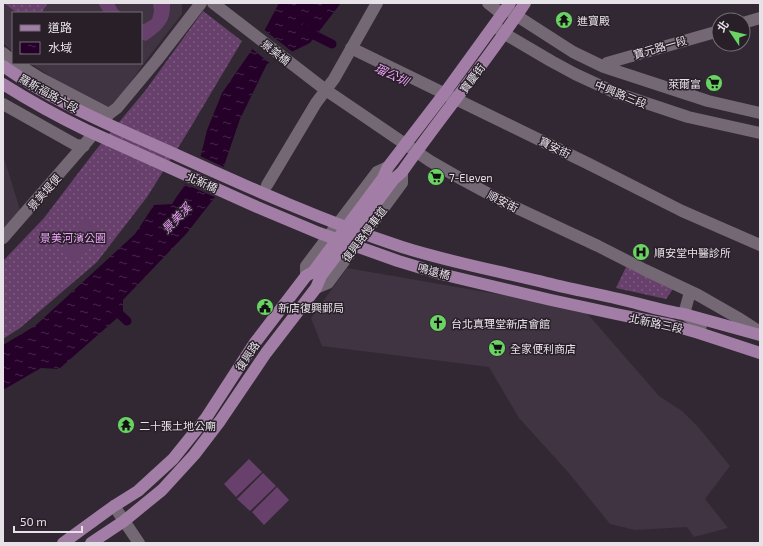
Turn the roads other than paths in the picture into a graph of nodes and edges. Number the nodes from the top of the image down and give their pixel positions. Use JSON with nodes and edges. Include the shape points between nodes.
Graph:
{"nodes":[{"id":1,"x":201,"y":3,"type":"edge"},
{"id":2,"x":214,"y":3,"type":"edge"},
{"id":3,"x":377,"y":3,"type":"edge"},
{"id":4,"x":488,"y":3,"type":"edge"},
{"id":5,"x":525,"y":3,"type":"edge"},
{"id":6,"x":506,"y":8,"type":"edge"},
{"id":7,"x":517,"y":16,"type":"junction"},
{"id":8,"x":494,"y":26,"type":"junction"},
{"id":9,"x":711,"y":33,"type":"edge"},
{"id":10,"x":505,"y":34,"type":"junction"},
{"id":11,"x":351,"y":48,"type":"junction"},
{"id":12,"x":3,"y":53,"type":"edge"},
{"id":13,"x":12,"y":60,"type":"edge"},
{"id":14,"x":18,"y":64,"type":"edge"},
{"id":15,"x":3,"y":66,"type":"edge"},
{"id":16,"x":604,"y":67,"type":"junction"},
{"id":17,"x":3,"y":84,"type":"edge"},
{"id":18,"x":327,"y":91,"type":"joint"},
{"id":19,"x":444,"y":94,"type":"junction"},
{"id":20,"x":624,"y":96,"type":"junction"},
{"id":21,"x":691,"y":96,"type":"junction"},
{"id":22,"x":456,"y":98,"type":"junction"},
{"id":23,"x":3,"y":104,"type":"edge"},
{"id":24,"x":760,"y":113,"type":"edge"},
{"id":25,"x":104,"y":117,"type":"junction"},
{"id":26,"x":760,"y":133,"type":"edge"},
{"id":27,"x":87,"y":138,"type":"junction"},
{"id":28,"x":405,"y":144,"type":"junction"},
{"id":29,"x":417,"y":151,"type":"junction"},
{"id":30,"x":267,"y":184,"type":"dead end"},
{"id":31,"x":325,"y":219,"type":"joint"},
{"id":32,"x":319,"y":233,"type":"joint"},
{"id":33,"x":3,"y":238,"type":"edge"},
{"id":34,"x":760,"y":245,"type":"edge"},
{"id":35,"x":554,"y":284,"type":"joint"},
{"id":36,"x":690,"y":292,"type":"junction"},
{"id":37,"x":551,"y":300,"type":"joint"},
{"id":38,"x":684,"y":314,"type":"junction"},
{"id":39,"x":700,"y":333,"type":"junction"},
{"id":40,"x":760,"y":334,"type":"edge"},
{"id":41,"x":760,"y":353,"type":"edge"},
{"id":42,"x":114,"y":506,"type":"junction"},
{"id":43,"x":124,"y":521,"type":"junction"},
{"id":44,"x":63,"y":543,"type":"edge"},
{"id":45,"x":91,"y":543,"type":"edge"},
{"id":46,"x":139,"y":543,"type":"edge"}],
"edges":[{"from":1,"to":25,"type":"street","via":[[117,108]]},
{"from":2,"to":18,"type":"street","name":"景美橋"},
{"from":3,"to":11,"type":"street"},
{"from":4,"to":6,"type":"street","name":"中興路三段"},
{"from":5,"to":7,"type":"main road","name":"寶慶街"},
{"from":6,"to":7,"type":"street","name":"中興路三段"},
{"from":6,"to":8,"type":"main road","name":"寶慶街"},
{"from":7,"to":10,"type":"main road","name":"寶慶街"},
{"from":7,"to":16,"type":"street","name":"中興路三段","via":[[573,52]]},
{"from":8,"to":10,"type":"street","name":"中興路三段"},
{"from":8,"to":19,"type":"main road","name":"寶慶街"},
{"from":9,"to":16,"type":"street","name":"寶元路一段","via":[[607,63]]},
{"from":10,"to":20,"type":"street","name":"中興路三段","via":[[575,74]]},
{"from":10,"to":22,"type":"main road","name":"寶慶街"},
{"from":11,"to":19,"type":"street","name":"寶安街"},
{"from":11,"to":30,"type":"street"},
{"from":12,"to":13,"type":"street"},
{"from":14,"to":25,"type":"street"},
{"from":15,"to":25,"type":"main road","name":"羅斯福路六段","via":[[51,96]]},
{"from":16,"to":21,"type":"street","name":"中興路三段"},
{"from":17,"to":27,"type":"main road","name":"羅斯福路六段","via":[[59,117]]},
{"from":18,"to":28,"type":"street","name":"順安街"},
{"from":19,"to":22,"type":"street","name":"寶安街"},
{"from":19,"to":28,"type":"main road","name":"寶慶街"},
{"from":20,"to":21,"type":"street","via":[[626,86],[630,83],[680,99]]},
{"from":20,"to":26,"type":"street","name":"中興路三段","via":[[688,117]]},
{"from":21,"to":24,"type":"street","name":"中興路三段"},
{"from":22,"to":29,"type":"main road","name":"寶慶街"},
{"from":22,"to":34,"type":"street","name":"寶安街","via":[[682,211]]},
{"from":23,"to":27,"type":"street","via":[[76,145]]},
{"from":25,"to":31,"type":"main road","name":"北新橋","via":[[265,195]]},
{"from":27,"to":32,"type":"main road","name":"北新橋"},
{"from":27,"to":33,"type":"street","name":"景美堤便"},
{"from":28,"to":29,"type":"street","name":"順安街"},
{"from":28,"to":42,"type":"main road","name":"復興路","via":[[383,178],[254,344],[206,418],[173,459],[138,491]]},
{"from":29,"to":36,"type":"street","name":"順安街","via":[[502,202]]},
{"from":29,"to":43,"type":"main road","name":"復興路","via":[[320,276],[316,288],[266,353],[194,455],[162,490]]},
{"from":31,"to":35,"type":"main road","name":"鳴遠橋","via":[[434,256]]},
{"from":32,"to":37,"type":"main road","name":"鳴遠橋","via":[[441,274]]},
{"from":35,"to":38,"type":"main road","name":"北新路三段"},
{"from":36,"to":38,"type":"street"},
{"from":36,"to":40,"type":"street","name":"順安街","via":[[740,318]]},
{"from":37,"to":39,"type":"main road","name":"北新路三段"},
{"from":38,"to":39,"type":"street","via":[[701,325]]},
{"from":38,"to":40,"type":"main road","name":"北新路三段"},
{"from":39,"to":41,"type":"main road","name":"北新路三段"},
{"from":42,"to":43,"type":"street"},
{"from":42,"to":44,"type":"main road","name":"復興路"},
{"from":43,"to":45,"type":"main road","name":"復興路"},
{"from":43,"to":46,"type":"street"}]}
